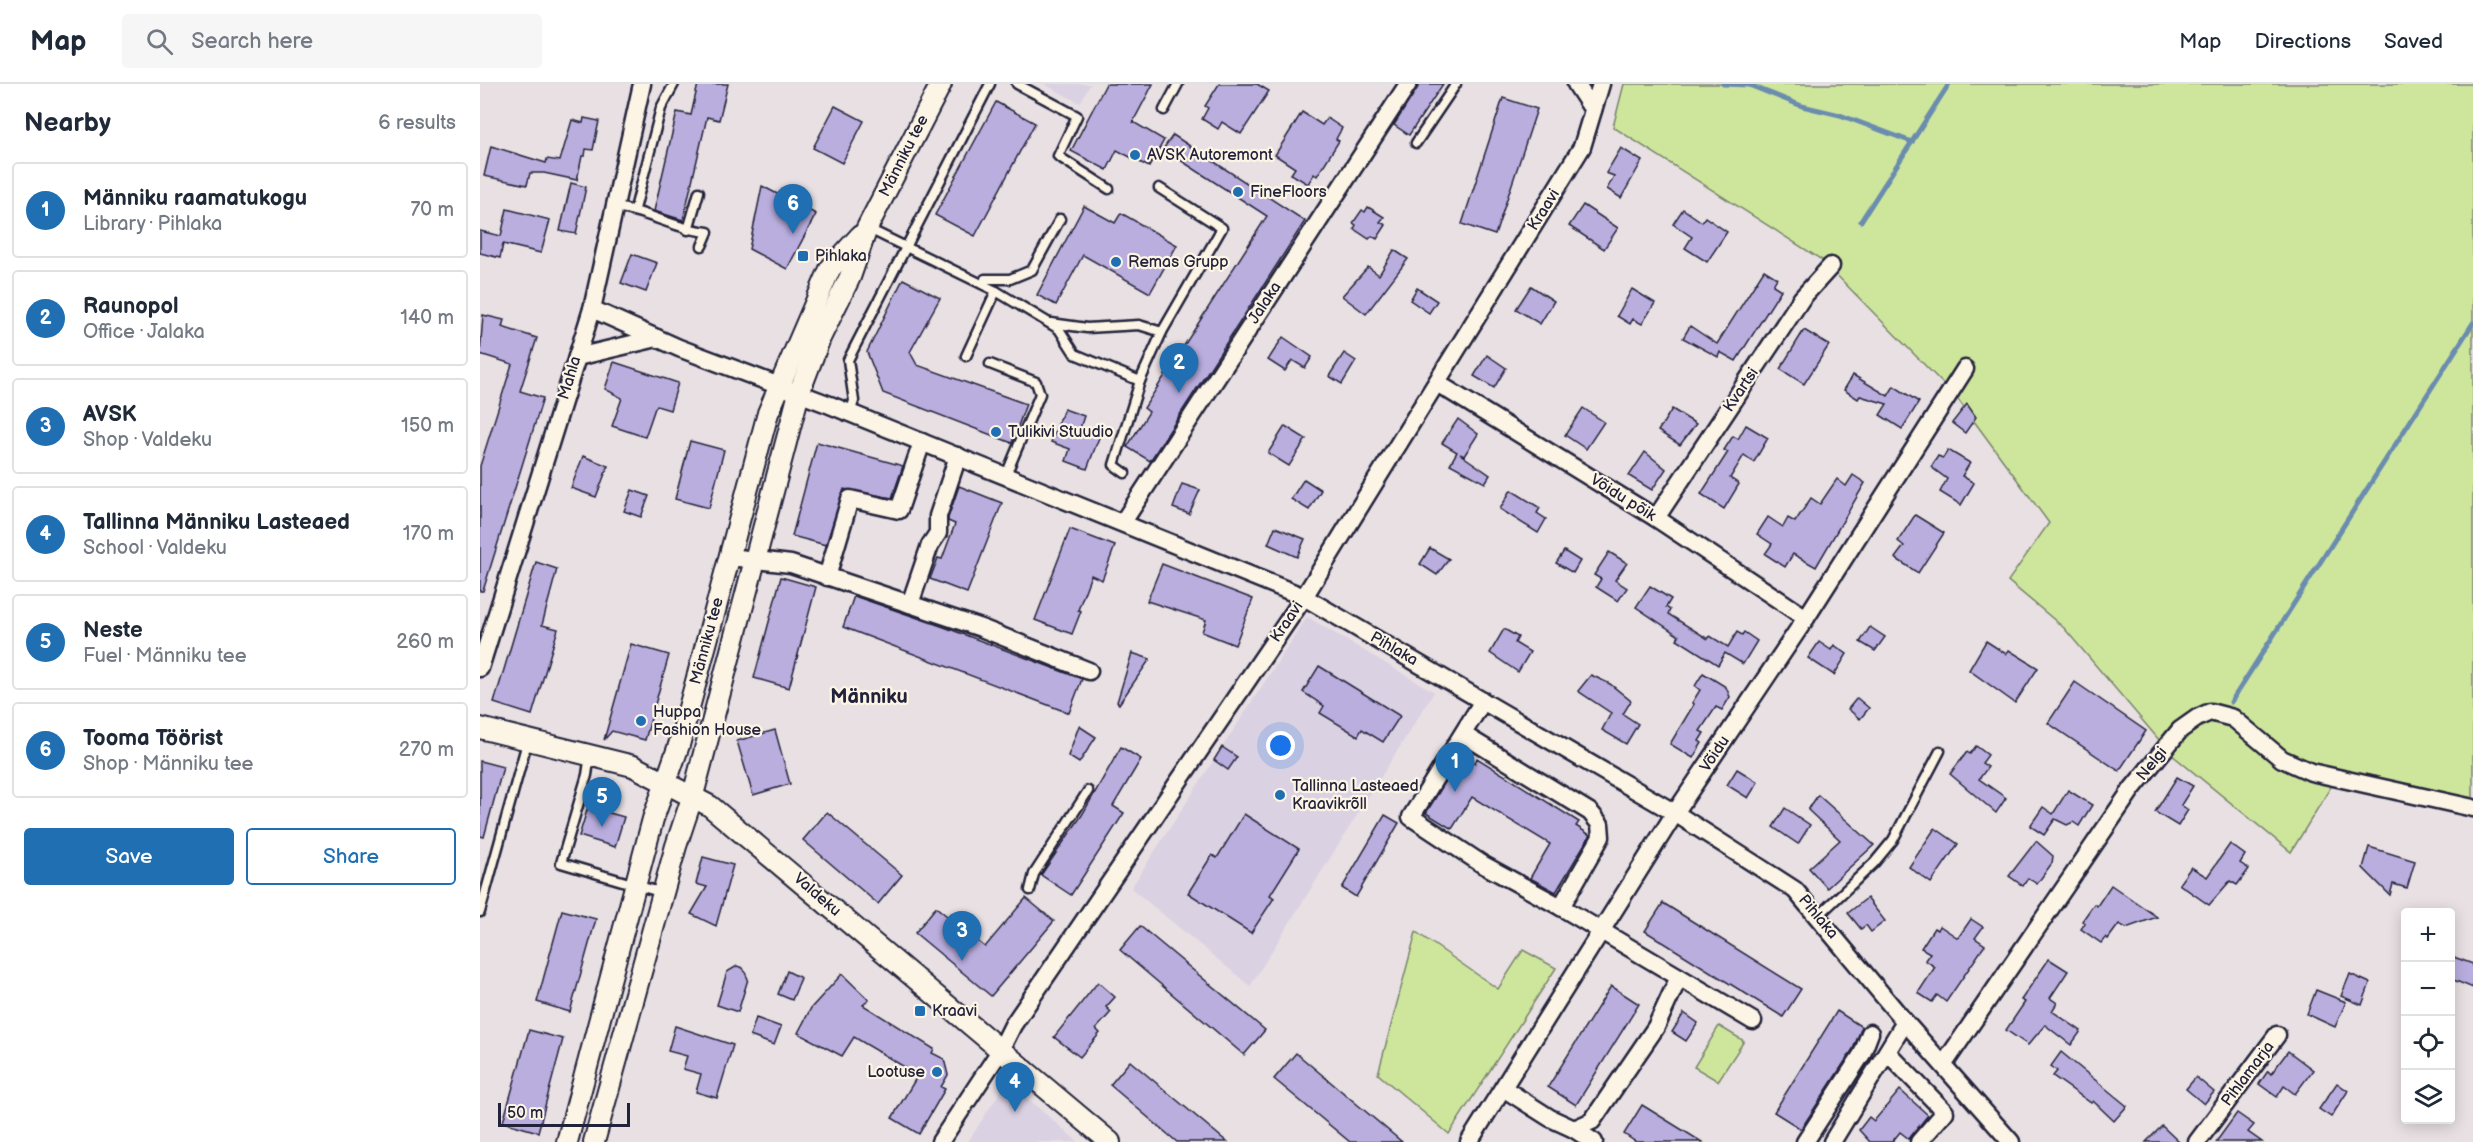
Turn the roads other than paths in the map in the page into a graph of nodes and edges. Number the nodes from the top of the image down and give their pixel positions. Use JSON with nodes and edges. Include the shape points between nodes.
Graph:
{"nodes":[{"id":1,"x":642,"y":84,"type":"edge"},
{"id":2,"x":674,"y":84,"type":"edge"},
{"id":3,"x":941,"y":84,"type":"edge"},
{"id":4,"x":990,"y":84,"type":"edge"},
{"id":5,"x":1017,"y":84,"type":"edge"},
{"id":6,"x":1178,"y":84,"type":"edge"},
{"id":7,"x":1408,"y":84,"type":"edge"},
{"id":8,"x":1456,"y":84,"type":"edge"},
{"id":9,"x":1576,"y":84,"type":"edge"},
{"id":10,"x":1601,"y":84,"type":"edge"},
{"id":11,"x":1164,"y":110,"type":"dead end"},
{"id":12,"x":1593,"y":110,"type":"junction"},
{"id":13,"x":1416,"y":143,"type":"dead end"},
{"id":14,"x":1159,"y":188,"type":"dead end"},
{"id":15,"x":1109,"y":189,"type":"dead end"},
{"id":16,"x":699,"y":192,"type":"dead end"},
{"id":17,"x":615,"y":207,"type":"junction"},
{"id":18,"x":635,"y":209,"type":"junction"},
{"id":19,"x":1060,"y":219,"type":"dead end"},
{"id":20,"x":867,"y":228,"type":"junction"},
{"id":21,"x":688,"y":230,"type":"junction"},
{"id":22,"x":702,"y":246,"type":"dead end"},
{"id":23,"x":905,"y":247,"type":"junction"},
{"id":24,"x":1831,"y":266,"type":"dead end"},
{"id":25,"x":985,"y":279,"type":"dead end"},
{"id":26,"x":996,"y":291,"type":"junction"},
{"id":27,"x":592,"y":309,"type":"junction"},
{"id":28,"x":1047,"y":322,"type":"junction"},
{"id":29,"x":1162,"y":332,"type":"junction"},
{"id":30,"x":657,"y":338,"type":"junction"},
{"id":31,"x":966,"y":356,"type":"dead end"},
{"id":32,"x":577,"y":357,"type":"junction"},
{"id":33,"x":990,"y":364,"type":"dead end"},
{"id":34,"x":1965,"y":369,"type":"dead end"},
{"id":35,"x":1140,"y":381,"type":"junction"},
{"id":36,"x":1437,"y":383,"type":"junction"},
{"id":37,"x":778,"y":385,"type":"junction"},
{"id":38,"x":799,"y":393,"type":"junction"},
{"id":39,"x":850,"y":413,"type":"junction"},
{"id":40,"x":922,"y":442,"type":"junction"},
{"id":41,"x":958,"y":456,"type":"junction"},
{"id":42,"x":1125,"y":473,"type":"dead end"},
{"id":43,"x":1006,"y":475,"type":"junction"},
{"id":44,"x":1656,"y":518,"type":"junction"},
{"id":45,"x":1123,"y":522,"type":"junction"},
{"id":46,"x":730,"y":557,"type":"junction"},
{"id":47,"x":755,"y":558,"type":"junction"},
{"id":48,"x":827,"y":577,"type":"junction"},
{"id":49,"x":1304,"y":597,"type":"junction"},
{"id":50,"x":910,"y":604,"type":"junction"},
{"id":51,"x":1806,"y":618,"type":"junction"},
{"id":52,"x":480,"y":668,"type":"edge"},
{"id":53,"x":1089,"y":671,"type":"dead end"},
{"id":54,"x":1483,"y":701,"type":"junction"},
{"id":55,"x":480,"y":728,"type":"edge"},
{"id":56,"x":1464,"y":735,"type":"junction"},
{"id":57,"x":528,"y":739,"type":"junction"},
{"id":58,"x":1941,"y":751,"type":"dead end"},
{"id":59,"x":590,"y":755,"type":"junction"},
{"id":60,"x":666,"y":782,"type":"junction"},
{"id":61,"x":1088,"y":791,"type":"dead end"},
{"id":62,"x":693,"y":795,"type":"junction"},
{"id":63,"x":2473,"y":808,"type":"edge"},
{"id":64,"x":1675,"y":813,"type":"junction"},
{"id":65,"x":636,"y":884,"type":"junction"},
{"id":66,"x":1030,"y":890,"type":"dead end"},
{"id":67,"x":663,"y":893,"type":"junction"},
{"id":68,"x":1561,"y":907,"type":"junction"},
{"id":69,"x":480,"y":912,"type":"edge"},
{"id":70,"x":1817,"y":917,"type":"junction"},
{"id":71,"x":1602,"y":930,"type":"junction"},
{"id":72,"x":1679,"y":977,"type":"junction"},
{"id":73,"x":1753,"y":1021,"type":"dead end"},
{"id":74,"x":1905,"y":1022,"type":"junction"},
{"id":75,"x":1870,"y":1033,"type":"dead end"},
{"id":76,"x":2277,"y":1035,"type":"dead end"},
{"id":77,"x":1000,"y":1051,"type":"junction"},
{"id":78,"x":1887,"y":1052,"type":"junction"},
{"id":79,"x":1944,"y":1064,"type":"junction"},
{"id":80,"x":1503,"y":1088,"type":"junction"},
{"id":81,"x":1574,"y":1129,"type":"junction"},
{"id":82,"x":567,"y":1142,"type":"edge"},
{"id":83,"x":594,"y":1142,"type":"edge"},
{"id":84,"x":940,"y":1142,"type":"edge"},
{"id":85,"x":1110,"y":1142,"type":"edge"},
{"id":86,"x":1469,"y":1142,"type":"edge"},
{"id":87,"x":1594,"y":1142,"type":"edge"},
{"id":88,"x":1805,"y":1142,"type":"edge"},
{"id":89,"x":1832,"y":1142,"type":"edge"},
{"id":90,"x":1919,"y":1142,"type":"edge"},
{"id":91,"x":2011,"y":1142,"type":"edge"},
{"id":92,"x":2197,"y":1142,"type":"edge"}],
"edges":[{"from":1,"to":17,"type":"street","name":"Mahla"},
{"from":2,"to":18,"type":"lane","via":[[661,108]]},
{"from":3,"to":20,"type":"street","name":"Männiku tee"},
{"from":4,"to":23,"type":"lane"},
{"from":5,"to":15,"type":"lane","via":[[1077,116],[1058,156]]},
{"from":6,"to":11,"type":"lane"},
{"from":7,"to":45,"type":"street","name":"Jalaka"},
{"from":8,"to":13,"type":"lane"},
{"from":9,"to":12,"type":"street"},
{"from":10,"to":12,"type":"street","name":"Kraavi"},
{"from":12,"to":36,"type":"street","name":"Kraavi","via":[[1582,147]]},
{"from":14,"to":29,"type":"lane","via":[[1222,228]]},
{"from":16,"to":21,"type":"lane"},
{"from":17,"to":18,"type":"lane"},
{"from":17,"to":27,"type":"street","name":"Mahla"},
{"from":18,"to":21,"type":"lane"},
{"from":19,"to":25,"type":"lane","via":[[1032,270],[1010,279]]},
{"from":20,"to":23,"type":"lane"},
{"from":20,"to":37,"type":"street","name":"Männiku tee","via":[[830,269]]},
{"from":20,"to":38,"type":"street","name":"Männiku tee"},
{"from":21,"to":22,"type":"lane","via":[[708,232]]},
{"from":23,"to":26,"type":"lane"},
{"from":23,"to":39,"type":"lane","via":[[848,360],[854,401]]},
{"from":24,"to":44,"type":"street","name":"Kvartsi","via":[[1802,298]]},
{"from":26,"to":28,"type":"lane"},
{"from":26,"to":31,"type":"lane"},
{"from":27,"to":30,"type":"street","name":"Pihlaka"},
{"from":27,"to":32,"type":"street","name":"Mahla"},
{"from":28,"to":29,"type":"lane","via":[[1087,328],[1139,325]]},
{"from":28,"to":35,"type":"lane","via":[[1059,329],[1076,354]]},
{"from":29,"to":35,"type":"lane"},
{"from":30,"to":32,"type":"street"},
{"from":30,"to":37,"type":"street","name":"Pihlaka"},
{"from":32,"to":52,"type":"street","name":"Mahla"},
{"from":33,"to":43,"type":"lane","via":[[1035,382],[1041,394]]},
{"from":34,"to":51,"type":"street","name":"Võidu"},
{"from":35,"to":42,"type":"lane","via":[[1114,465]]},
{"from":36,"to":44,"type":"street","name":"Võidu põik"},
{"from":36,"to":49,"type":"street","name":"Kraavi"},
{"from":37,"to":38,"type":"street","name":"Pihlaka"},
{"from":37,"to":46,"type":"street","name":"Männiku tee"},
{"from":38,"to":39,"type":"street","name":"Pihlaka"},
{"from":38,"to":47,"type":"street","name":"Männiku tee"},
{"from":39,"to":40,"type":"street","name":"Pihlaka"},
{"from":40,"to":41,"type":"street","name":"Pihlaka"},
{"from":40,"to":48,"type":"street","via":[[899,510],[850,499]]},
{"from":41,"to":43,"type":"street","name":"Pihlaka"},
{"from":41,"to":50,"type":"street","via":[[938,516],[938,533],[930,545]]},
{"from":43,"to":45,"type":"street","name":"Pihlaka"},
{"from":44,"to":51,"type":"street","name":"Võidu põik"},
{"from":45,"to":49,"type":"street","name":"Pihlaka"},
{"from":46,"to":47,"type":"street"},
{"from":46,"to":60,"type":"street","name":"Männiku tee"},
{"from":47,"to":48,"type":"street","via":[[790,564]]},
{"from":47,"to":62,"type":"street","name":"Männiku tee"},
{"from":48,"to":50,"type":"street"},
{"from":49,"to":54,"type":"street","name":"Pihlaka"},
{"from":49,"to":77,"type":"street","name":"Kraavi","via":[[1012,1025]]},
{"from":50,"to":53,"type":"street"},
{"from":51,"to":64,"type":"street","name":"Võidu"},
{"from":54,"to":56,"type":"street"},
{"from":54,"to":64,"type":"street","name":"Pihlaka"},
{"from":55,"to":57,"type":"street","name":"Valdeku"},
{"from":56,"to":68,"type":"street","via":[[1590,812],[1600,824],[1601,837]]},
{"from":56,"to":68,"type":"street","via":[[1411,817],[1482,864]]},
{"from":57,"to":59,"type":"street","name":"Valdeku"},
{"from":57,"to":69,"type":"lane"},
{"from":58,"to":70,"type":"lane","via":[[1893,840],[1874,864]]},
{"from":59,"to":60,"type":"street","name":"Valdeku","via":[[633,766]]},
{"from":59,"to":65,"type":"lane","via":[[588,775],[561,863]]},
{"from":60,"to":62,"type":"street","name":"Valdeku"},
{"from":60,"to":65,"type":"street","name":"Männiku tee"},
{"from":61,"to":66,"type":"lane","via":[[1034,874]]},
{"from":62,"to":67,"type":"street","name":"Männiku tee"},
{"from":62,"to":77,"type":"street","name":"Valdeku","via":[[738,827]]},
{"from":63,"to":79,"type":"street","name":"Nelgi","via":[[2311,772],[2283,759],[2233,718],[2210,712],[2197,718],[2180,730],[2132,789]]},
{"from":64,"to":70,"type":"street","name":"Pihlaka","via":[[1795,890]]},
{"from":64,"to":71,"type":"street","name":"Võidu"},
{"from":65,"to":67,"type":"lane"},
{"from":65,"to":82,"type":"street","name":"Männiku tee"},
{"from":67,"to":83,"type":"street","name":"Männiku tee"},
{"from":68,"to":71,"type":"street"},
{"from":70,"to":74,"type":"street","name":"Pihlaka"},
{"from":71,"to":72,"type":"street"},
{"from":71,"to":80,"type":"street","name":"Võidu"},
{"from":72,"to":73,"type":"street"},
{"from":72,"to":81,"type":"street","via":[[1656,1028],[1592,1121]]},
{"from":74,"to":78,"type":"street"},
{"from":74,"to":79,"type":"street","name":"Pihlaka"},
{"from":75,"to":88,"type":"street","via":[[1862,1054]]},
{"from":76,"to":92,"type":"street","name":"Pihlamarja"},
{"from":77,"to":84,"type":"street","name":"Kraavi"},
{"from":77,"to":85,"type":"street","name":"Valdeku"},
{"from":78,"to":89,"type":"street"},
{"from":78,"to":90,"type":"street","via":[[1945,1112]]},
{"from":79,"to":91,"type":"street","name":"Pihlaka"},
{"from":80,"to":81,"type":"street"},
{"from":80,"to":86,"type":"street","name":"Võidu"},
{"from":81,"to":87,"type":"street"}]}
